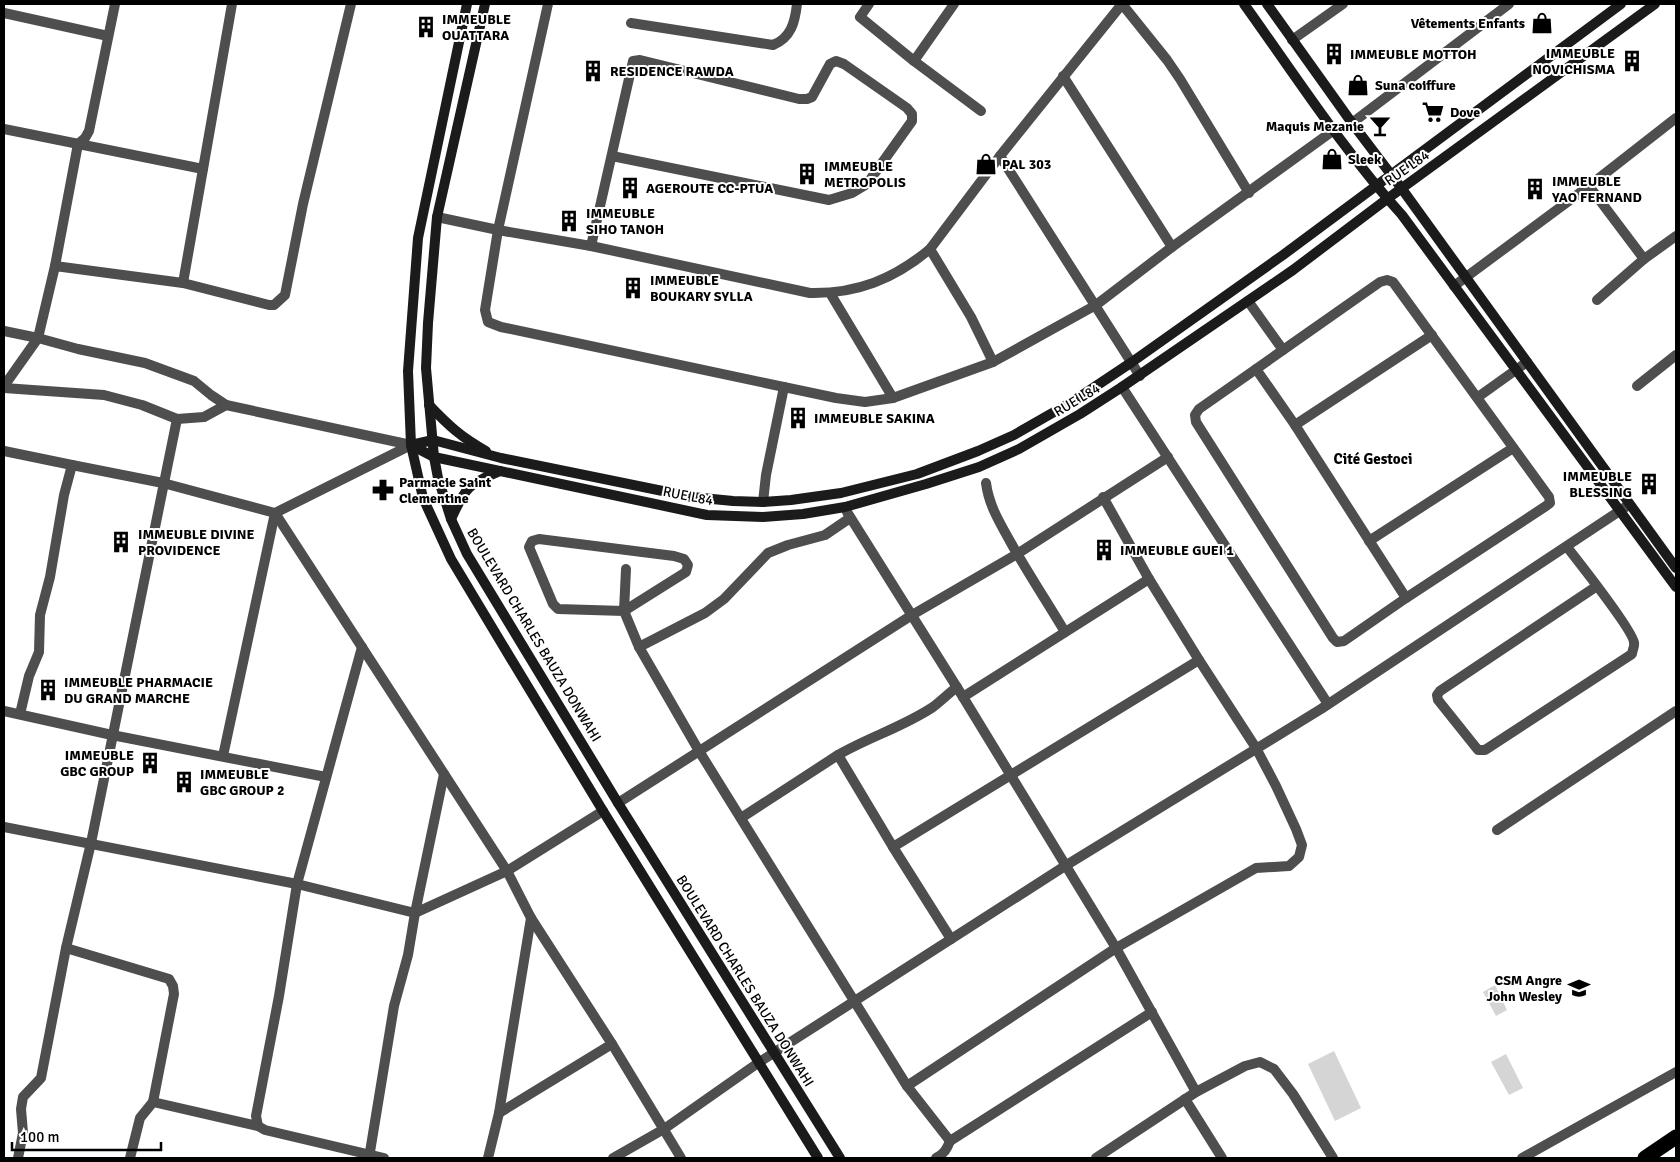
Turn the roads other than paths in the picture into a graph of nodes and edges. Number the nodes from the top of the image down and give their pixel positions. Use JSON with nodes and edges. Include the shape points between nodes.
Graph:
{"nodes":[{"id":1,"x":115,"y":4,"type":"edge"},
{"id":2,"x":232,"y":4,"type":"edge"},
{"id":3,"x":351,"y":4,"type":"edge"},
{"id":4,"x":467,"y":4,"type":"edge"},
{"id":5,"x":485,"y":4,"type":"edge"},
{"id":6,"x":548,"y":4,"type":"edge"},
{"id":7,"x":797,"y":4,"type":"edge"},
{"id":8,"x":869,"y":4,"type":"edge"},
{"id":9,"x":954,"y":4,"type":"edge"},
{"id":10,"x":1122,"y":4,"type":"edge"},
{"id":11,"x":1244,"y":4,"type":"edge"},
{"id":12,"x":1267,"y":4,"type":"edge"},
{"id":13,"x":1343,"y":4,"type":"edge"},
{"id":14,"x":1509,"y":4,"type":"edge"},
{"id":15,"x":1621,"y":4,"type":"edge"},
{"id":16,"x":1655,"y":4,"type":"edge"},
{"id":17,"x":4,"y":13,"type":"edge"},
{"id":18,"x":631,"y":22,"type":"dead end"},
{"id":19,"x":108,"y":36,"type":"junction"},
{"id":20,"x":1292,"y":40,"type":"junction"},
{"id":21,"x":914,"y":61,"type":"junction"},
{"id":22,"x":1064,"y":76,"type":"junction"},
{"id":23,"x":982,"y":111,"type":"dead end"},
{"id":24,"x":1676,"y":118,"type":"edge"},
{"id":25,"x":1352,"y":123,"type":"junction"},
{"id":26,"x":4,"y":129,"type":"edge"},
{"id":27,"x":1334,"y":130,"type":"junction"},
{"id":28,"x":78,"y":144,"type":"junction"},
{"id":29,"x":612,"y":156,"type":"junction"},
{"id":30,"x":1000,"y":156,"type":"junction"},
{"id":31,"x":203,"y":169,"type":"junction"},
{"id":32,"x":1391,"y":174,"type":"junction"},
{"id":33,"x":1376,"y":185,"type":"junction"},
{"id":34,"x":1589,"y":186,"type":"junction"},
{"id":35,"x":1402,"y":189,"type":"junction"},
{"id":36,"x":1249,"y":193,"type":"junction"},
{"id":37,"x":1387,"y":199,"type":"junction"},
{"id":38,"x":437,"y":217,"type":"junction"},
{"id":39,"x":498,"y":230,"type":"junction"},
{"id":40,"x":1676,"y":236,"type":"edge"},
{"id":41,"x":591,"y":246,"type":"junction"},
{"id":42,"x":1172,"y":247,"type":"junction"},
{"id":43,"x":930,"y":249,"type":"junction"},
{"id":44,"x":1644,"y":259,"type":"junction"},
{"id":45,"x":55,"y":266,"type":"junction"},
{"id":46,"x":1465,"y":277,"type":"junction"},
{"id":47,"x":183,"y":282,"type":"junction"},
{"id":48,"x":1454,"y":286,"type":"junction"},
{"id":49,"x":830,"y":294,"type":"junction"},
{"id":50,"x":1597,"y":300,"type":"dead end"},
{"id":51,"x":1248,"y":301,"type":"junction"},
{"id":52,"x":1096,"y":305,"type":"junction"},
{"id":53,"x":4,"y":331,"type":"edge"},
{"id":54,"x":1432,"y":335,"type":"junction"},
{"id":55,"x":38,"y":338,"type":"junction"},
{"id":56,"x":1283,"y":350,"type":"junction"},
{"id":57,"x":1676,"y":356,"type":"edge"},
{"id":58,"x":993,"y":362,"type":"junction"},
{"id":59,"x":1132,"y":362,"type":"junction"},
{"id":60,"x":1527,"y":362,"type":"junction"},
{"id":61,"x":1256,"y":370,"type":"junction"},
{"id":62,"x":1515,"y":370,"type":"junction"},
{"id":63,"x":1140,"y":376,"type":"junction"},
{"id":64,"x":1637,"y":386,"type":"dead end"},
{"id":65,"x":4,"y":387,"type":"edge"},
{"id":66,"x":784,"y":387,"type":"junction"},
{"id":67,"x":1122,"y":388,"type":"junction"},
{"id":68,"x":1478,"y":397,"type":"junction"},
{"id":69,"x":893,"y":398,"type":"junction"},
{"id":70,"x":226,"y":405,"type":"junction"},
{"id":71,"x":429,"y":405,"type":"junction"},
{"id":72,"x":177,"y":419,"type":"junction"},
{"id":73,"x":1295,"y":425,"type":"junction"},
{"id":74,"x":433,"y":440,"type":"junction"},
{"id":75,"x":411,"y":445,"type":"junction"},
{"id":76,"x":1513,"y":448,"type":"junction"},
{"id":77,"x":4,"y":451,"type":"edge"},
{"id":78,"x":434,"y":457,"type":"junction"},
{"id":79,"x":1168,"y":457,"type":"junction"},
{"id":80,"x":500,"y":458,"type":"junction"},
{"id":81,"x":72,"y":465,"type":"junction"},
{"id":82,"x":500,"y":471,"type":"junction"},
{"id":83,"x":163,"y":483,"type":"junction"},
{"id":84,"x":986,"y":483,"type":"dead end"},
{"id":85,"x":1103,"y":497,"type":"junction"},
{"id":86,"x":763,"y":502,"type":"junction"},
{"id":87,"x":1630,"y":504,"type":"junction"},
{"id":88,"x":845,"y":507,"type":"junction"},
{"id":89,"x":1620,"y":512,"type":"junction"},
{"id":90,"x":276,"y":513,"type":"junction"},
{"id":91,"x":850,"y":518,"type":"junction"},
{"id":92,"x":452,"y":519,"type":"junction"},
{"id":93,"x":1369,"y":541,"type":"junction"},
{"id":94,"x":1567,"y":547,"type":"junction"},
{"id":95,"x":1017,"y":554,"type":"junction"},
{"id":96,"x":626,"y":568,"type":"dead end"},
{"id":97,"x":1676,"y":568,"type":"edge"},
{"id":98,"x":1149,"y":579,"type":"junction"},
{"id":99,"x":1596,"y":586,"type":"junction"},
{"id":100,"x":1676,"y":587,"type":"edge"},
{"id":101,"x":1406,"y":598,"type":"junction"},
{"id":102,"x":624,"y":611,"type":"junction"},
{"id":103,"x":912,"y":615,"type":"junction"},
{"id":104,"x":1065,"y":632,"type":"junction"},
{"id":105,"x":362,"y":647,"type":"junction"},
{"id":106,"x":639,"y":647,"type":"junction"},
{"id":107,"x":1199,"y":660,"type":"junction"},
{"id":108,"x":957,"y":687,"type":"junction"},
{"id":109,"x":963,"y":697,"type":"junction"},
{"id":110,"x":1328,"y":704,"type":"junction"},
{"id":111,"x":4,"y":711,"type":"edge"},
{"id":112,"x":1676,"y":711,"type":"edge"},
{"id":113,"x":20,"y":714,"type":"junction"},
{"id":114,"x":112,"y":735,"type":"junction"},
{"id":115,"x":1256,"y":748,"type":"junction"},
{"id":116,"x":699,"y":751,"type":"junction"},
{"id":117,"x":838,"y":755,"type":"junction"},
{"id":118,"x":223,"y":756,"type":"junction"},
{"id":119,"x":444,"y":774,"type":"junction"},
{"id":120,"x":1011,"y":775,"type":"junction"},
{"id":121,"x":326,"y":777,"type":"junction"},
{"id":122,"x":618,"y":804,"type":"junction"},
{"id":123,"x":603,"y":811,"type":"junction"},
{"id":124,"x":741,"y":818,"type":"junction"},
{"id":125,"x":4,"y":827,"type":"edge"},
{"id":126,"x":1498,"y":830,"type":"dead end"},
{"id":127,"x":91,"y":843,"type":"junction"},
{"id":128,"x":892,"y":847,"type":"junction"},
{"id":129,"x":1065,"y":866,"type":"junction"},
{"id":130,"x":507,"y":871,"type":"junction"},
{"id":131,"x":297,"y":884,"type":"junction"},
{"id":132,"x":415,"y":913,"type":"junction"},
{"id":133,"x":531,"y":918,"type":"junction"},
{"id":134,"x":952,"y":939,"type":"junction"},
{"id":135,"x":66,"y":948,"type":"junction"},
{"id":136,"x":1116,"y":948,"type":"junction"},
{"id":137,"x":855,"y":1001,"type":"junction"},
{"id":138,"x":1152,"y":1012,"type":"junction"},
{"id":139,"x":612,"y":1044,"type":"junction"},
{"id":140,"x":774,"y":1054,"type":"junction"},
{"id":141,"x":758,"y":1063,"type":"junction"},
{"id":142,"x":1676,"y":1072,"type":"edge"},
{"id":143,"x":906,"y":1086,"type":"junction"},
{"id":144,"x":1196,"y":1092,"type":"junction"},
{"id":145,"x":1185,"y":1099,"type":"junction"},
{"id":146,"x":153,"y":1102,"type":"junction"},
{"id":147,"x":499,"y":1113,"type":"junction"},
{"id":148,"x":258,"y":1126,"type":"junction"},
{"id":149,"x":664,"y":1129,"type":"junction"},
{"id":150,"x":1676,"y":1137,"type":"edge"},
{"id":151,"x":950,"y":1141,"type":"junction"},
{"id":152,"x":369,"y":1157,"type":"edge"},
{"id":153,"x":18,"y":1158,"type":"edge"},
{"id":154,"x":130,"y":1158,"type":"edge"},
{"id":155,"x":384,"y":1158,"type":"edge"},
{"id":156,"x":488,"y":1158,"type":"edge"},
{"id":157,"x":613,"y":1158,"type":"edge"},
{"id":158,"x":681,"y":1158,"type":"edge"},
{"id":159,"x":818,"y":1158,"type":"edge"},
{"id":160,"x":840,"y":1158,"type":"edge"},
{"id":161,"x":936,"y":1158,"type":"edge"},
{"id":162,"x":1096,"y":1158,"type":"edge"},
{"id":163,"x":1222,"y":1158,"type":"edge"},
{"id":164,"x":1333,"y":1158,"type":"edge"},
{"id":165,"x":1522,"y":1158,"type":"edge"},
{"id":166,"x":1646,"y":1158,"type":"edge"}],
"edges":[{"from":1,"to":19,"type":"street"},
{"from":2,"to":31,"type":"street"},
{"from":3,"to":47,"type":"street","via":[[284,296],[269,306]]},
{"from":4,"to":75,"type":"main road","via":[[418,238],[408,371]]},
{"from":5,"to":38,"type":"main road","name":"BOULEVARD CHARLES BAUZA DONWAHI"},
{"from":6,"to":39,"type":"street"},
{"from":7,"to":18,"type":"street","via":[[790,31],[773,45]]},
{"from":8,"to":21,"type":"street","via":[[860,17]]},
{"from":9,"to":21,"type":"street"},
{"from":10,"to":22,"type":"street"},
{"from":10,"to":36,"type":"street","via":[[1180,79]]},
{"from":11,"to":27,"type":"main road"},
{"from":12,"to":20,"type":"main road"},
{"from":13,"to":20,"type":"street"},
{"from":14,"to":25,"type":"street"},
{"from":15,"to":32,"type":"main road","name":"RUE L84"},
{"from":16,"to":35,"type":"main road","name":"RUE L84"},
{"from":17,"to":19,"type":"street"},
{"from":19,"to":28,"type":"street","via":[[89,131]]},
{"from":20,"to":25,"type":"main road"},
{"from":21,"to":23,"type":"street"},
{"from":22,"to":30,"type":"street"},
{"from":22,"to":42,"type":"street"},
{"from":24,"to":34,"type":"street"},
{"from":25,"to":32,"type":"main road"},
{"from":26,"to":28,"type":"street"},
{"from":27,"to":33,"type":"main road"},
{"from":27,"to":36,"type":"street"},
{"from":28,"to":31,"type":"street"},
{"from":28,"to":45,"type":"street"},
{"from":29,"to":29,"type":"street","via":[[829,200],[852,193],[866,184],[912,121],[912,114],[836,61],[830,64],[812,97],[807,99],[640,60],[633,61]]},
{"from":29,"to":41,"type":"street"},
{"from":30,"to":43,"type":"street"},
{"from":30,"to":52,"type":"street"},
{"from":31,"to":47,"type":"street"},
{"from":32,"to":33,"type":"main road","name":"RUE L84"},
{"from":32,"to":35,"type":"main road"},
{"from":33,"to":37,"type":"main road"},
{"from":33,"to":59,"type":"main road","name":"RUE L84"},
{"from":34,"to":44,"type":"street"},
{"from":34,"to":46,"type":"street"},
{"from":35,"to":37,"type":"main road","name":"RUE L84"},
{"from":35,"to":46,"type":"main road"},
{"from":36,"to":42,"type":"street"},
{"from":37,"to":48,"type":"main road"},
{"from":37,"to":51,"type":"main road","name":"RUE L84"},
{"from":38,"to":39,"type":"street"},
{"from":38,"to":71,"type":"main road","name":"BOULEVARD CHARLES BAUZA DONWAHI","via":[[426,350]]},
{"from":39,"to":41,"type":"street"},
{"from":39,"to":66,"type":"street","via":[[485,310],[488,322],[501,328]]},
{"from":40,"to":44,"type":"street"},
{"from":41,"to":49,"type":"street","via":[[810,293]]},
{"from":42,"to":52,"type":"street"},
{"from":43,"to":49,"type":"street","via":[[915,261],[870,285]]},
{"from":43,"to":58,"type":"street","via":[[971,317]]},
{"from":44,"to":50,"type":"street"},
{"from":45,"to":47,"type":"street"},
{"from":45,"to":55,"type":"street"},
{"from":46,"to":48,"type":"street"},
{"from":46,"to":60,"type":"main road"},
{"from":48,"to":62,"type":"main road"},
{"from":49,"to":69,"type":"street"},
{"from":51,"to":56,"type":"street"},
{"from":51,"to":63,"type":"main road","name":"RUE L84"},
{"from":52,"to":58,"type":"street"},
{"from":52,"to":59,"type":"street"},
{"from":53,"to":55,"type":"street"},
{"from":54,"to":56,"type":"street","via":[[1393,282],[1387,280]]},
{"from":54,"to":68,"type":"street"},
{"from":54,"to":73,"type":"street"},
{"from":55,"to":65,"type":"street"},
{"from":55,"to":70,"type":"street","via":[[154,366],[194,381]]},
{"from":56,"to":61,"type":"street"},
{"from":57,"to":64,"type":"street"},
{"from":58,"to":69,"type":"street"},
{"from":59,"to":63,"type":"street"},
{"from":59,"to":86,"type":"main road","name":"RUE L84","via":[[1068,404],[978,452],[917,474],[842,493]]},
{"from":60,"to":62,"type":"street"},
{"from":60,"to":87,"type":"main road"},
{"from":61,"to":73,"type":"street"},
{"from":61,"to":101,"type":"street","via":[[1199,410],[1195,415],[1196,422],[1333,638],[1338,642],[1344,641]]},
{"from":62,"to":68,"type":"street"},
{"from":62,"to":89,"type":"main road"},
{"from":63,"to":67,"type":"main road","name":"RUE L84"},
{"from":65,"to":72,"type":"street","via":[[104,395]]},
{"from":66,"to":69,"type":"street","via":[[865,402]]},
{"from":66,"to":86,"type":"street"},
{"from":67,"to":79,"type":"street"},
{"from":67,"to":88,"type":"main road","name":"RUE L84","via":[[1019,450],[980,467]]},
{"from":68,"to":76,"type":"street"},
{"from":70,"to":72,"type":"street","via":[[204,418]]},
{"from":70,"to":75,"type":"street"},
{"from":71,"to":74,"type":"main road","name":"BOULEVARD CHARLES BAUZA DONWAHI"},
{"from":71,"to":80,"type":"main road","via":[[451,428]]},
{"from":72,"to":83,"type":"street"},
{"from":73,"to":93,"type":"street"},
{"from":74,"to":75,"type":"main road"},
{"from":74,"to":78,"type":"main road","name":"BOULEVARD CHARLES BAUZA DONWAHI"},
{"from":74,"to":80,"type":"main road"},
{"from":75,"to":78,"type":"main road","name":"RUE L84"},
{"from":75,"to":90,"type":"street"},
{"from":75,"to":123,"type":"main road","via":[[423,498],[451,559]]},
{"from":76,"to":93,"type":"street"},
{"from":76,"to":101,"type":"street","via":[[1550,502]]},
{"from":77,"to":81,"type":"street"},
{"from":78,"to":82,"type":"main road","name":"RUE L84"},
{"from":78,"to":92,"type":"main road","name":"BOULEVARD CHARLES BAUZA DONWAHI"},
{"from":79,"to":85,"type":"street"},
{"from":79,"to":110,"type":"street"},
{"from":80,"to":86,"type":"main road","name":"RUE L84","via":[[692,497]]},
{"from":81,"to":83,"type":"street"},
{"from":81,"to":113,"type":"street","via":[[40,615],[38,652]]},
{"from":82,"to":88,"type":"main road","name":"RUE L84","via":[[707,515],[763,517]]},
{"from":82,"to":92,"type":"main road","via":[[469,488]]},
{"from":83,"to":90,"type":"street"},
{"from":83,"to":114,"type":"street"},
{"from":84,"to":95,"type":"street","via":[[994,511]]},
{"from":85,"to":95,"type":"street"},
{"from":85,"to":98,"type":"street"},
{"from":87,"to":89,"type":"street"},
{"from":87,"to":97,"type":"main road"},
{"from":88,"to":91,"type":"street"},
{"from":89,"to":94,"type":"street"},
{"from":89,"to":100,"type":"main road"},
{"from":90,"to":105,"type":"street"},
{"from":90,"to":118,"type":"street"},
{"from":91,"to":103,"type":"street"},
{"from":91,"to":106,"type":"street","via":[[825,535],[768,553],[724,599],[705,613]]},
{"from":92,"to":122,"type":"main road","name":"BOULEVARD CHARLES BAUZA DONWAHI","via":[[467,554]]},
{"from":93,"to":101,"type":"street"},
{"from":94,"to":99,"type":"street"},
{"from":94,"to":110,"type":"street"},
{"from":95,"to":103,"type":"street"},
{"from":95,"to":104,"type":"street"},
{"from":96,"to":102,"type":"street"},
{"from":98,"to":104,"type":"street"},
{"from":98,"to":107,"type":"street"},
{"from":99,"to":99,"type":"street","via":[[1630,631],[1634,642],[1632,654],[1485,750],[1478,750],[1438,700],[1440,691]]},
{"from":102,"to":102,"type":"street","via":[[558,609],[529,547],[532,541],[539,539],[684,559],[688,565],[686,572]]},
{"from":102,"to":106,"type":"street"},
{"from":103,"to":108,"type":"street"},
{"from":103,"to":116,"type":"street"},
{"from":104,"to":109,"type":"street"},
{"from":105,"to":119,"type":"street"},
{"from":105,"to":121,"type":"street"},
{"from":106,"to":116,"type":"street"},
{"from":107,"to":115,"type":"street"},
{"from":107,"to":120,"type":"street"},
{"from":108,"to":109,"type":"street"},
{"from":108,"to":117,"type":"street","via":[[932,707]]},
{"from":109,"to":120,"type":"street"},
{"from":110,"to":115,"type":"street"},
{"from":111,"to":113,"type":"street"},
{"from":112,"to":126,"type":"street"},
{"from":113,"to":114,"type":"street"},
{"from":114,"to":118,"type":"street"},
{"from":114,"to":127,"type":"street"},
{"from":115,"to":129,"type":"street"},
{"from":115,"to":136,"type":"street","via":[[1296,829],[1302,845],[1299,857],[1290,866],[1256,868]]},
{"from":116,"to":122,"type":"street"},
{"from":116,"to":124,"type":"street"},
{"from":117,"to":124,"type":"street"},
{"from":117,"to":128,"type":"street"},
{"from":118,"to":121,"type":"street"},
{"from":119,"to":130,"type":"street"},
{"from":119,"to":132,"type":"street"},
{"from":120,"to":128,"type":"street"},
{"from":120,"to":129,"type":"street"},
{"from":121,"to":131,"type":"street"},
{"from":122,"to":140,"type":"main road","name":"BOULEVARD CHARLES BAUZA DONWAHI"},
{"from":123,"to":130,"type":"street"},
{"from":123,"to":141,"type":"main road"},
{"from":124,"to":137,"type":"street"},
{"from":125,"to":127,"type":"street"},
{"from":127,"to":131,"type":"street"},
{"from":127,"to":135,"type":"street"},
{"from":128,"to":134,"type":"street"},
{"from":129,"to":134,"type":"street"},
{"from":129,"to":136,"type":"street"},
{"from":130,"to":132,"type":"street"},
{"from":130,"to":133,"type":"street"},
{"from":131,"to":132,"type":"street"},
{"from":131,"to":148,"type":"street","via":[[256,1116]]},
{"from":132,"to":152,"type":"street","via":[[394,1006]]},
{"from":133,"to":139,"type":"street"},
{"from":133,"to":147,"type":"street"},
{"from":134,"to":137,"type":"street"},
{"from":135,"to":146,"type":"street","via":[[169,979],[173,986]]},
{"from":135,"to":153,"type":"street","via":[[41,1078],[23,1097],[23,1133]]},
{"from":136,"to":138,"type":"street"},
{"from":136,"to":143,"type":"street"},
{"from":137,"to":140,"type":"street"},
{"from":137,"to":143,"type":"street"},
{"from":138,"to":144,"type":"street"},
{"from":138,"to":151,"type":"street"},
{"from":139,"to":147,"type":"street"},
{"from":139,"to":149,"type":"street"},
{"from":140,"to":141,"type":"street"},
{"from":140,"to":160,"type":"main road","name":"BOULEVARD CHARLES BAUZA DONWAHI"},
{"from":141,"to":149,"type":"street"},
{"from":141,"to":159,"type":"main road"},
{"from":142,"to":165,"type":"street"},
{"from":143,"to":151,"type":"street"},
{"from":144,"to":145,"type":"street"},
{"from":144,"to":164,"type":"street","via":[[1245,1066],[1260,1062],[1274,1069]]},
{"from":145,"to":162,"type":"street"},
{"from":145,"to":163,"type":"street"},
{"from":146,"to":148,"type":"street"},
{"from":146,"to":154,"type":"street","via":[[140,1118]]},
{"from":147,"to":156,"type":"street"},
{"from":148,"to":152,"type":"street"},
{"from":149,"to":157,"type":"street"},
{"from":149,"to":158,"type":"street"},
{"from":150,"to":166,"type":"highway"},
{"from":151,"to":161,"type":"street","via":[[948,1148]]},
{"from":152,"to":155,"type":"street"}]}
